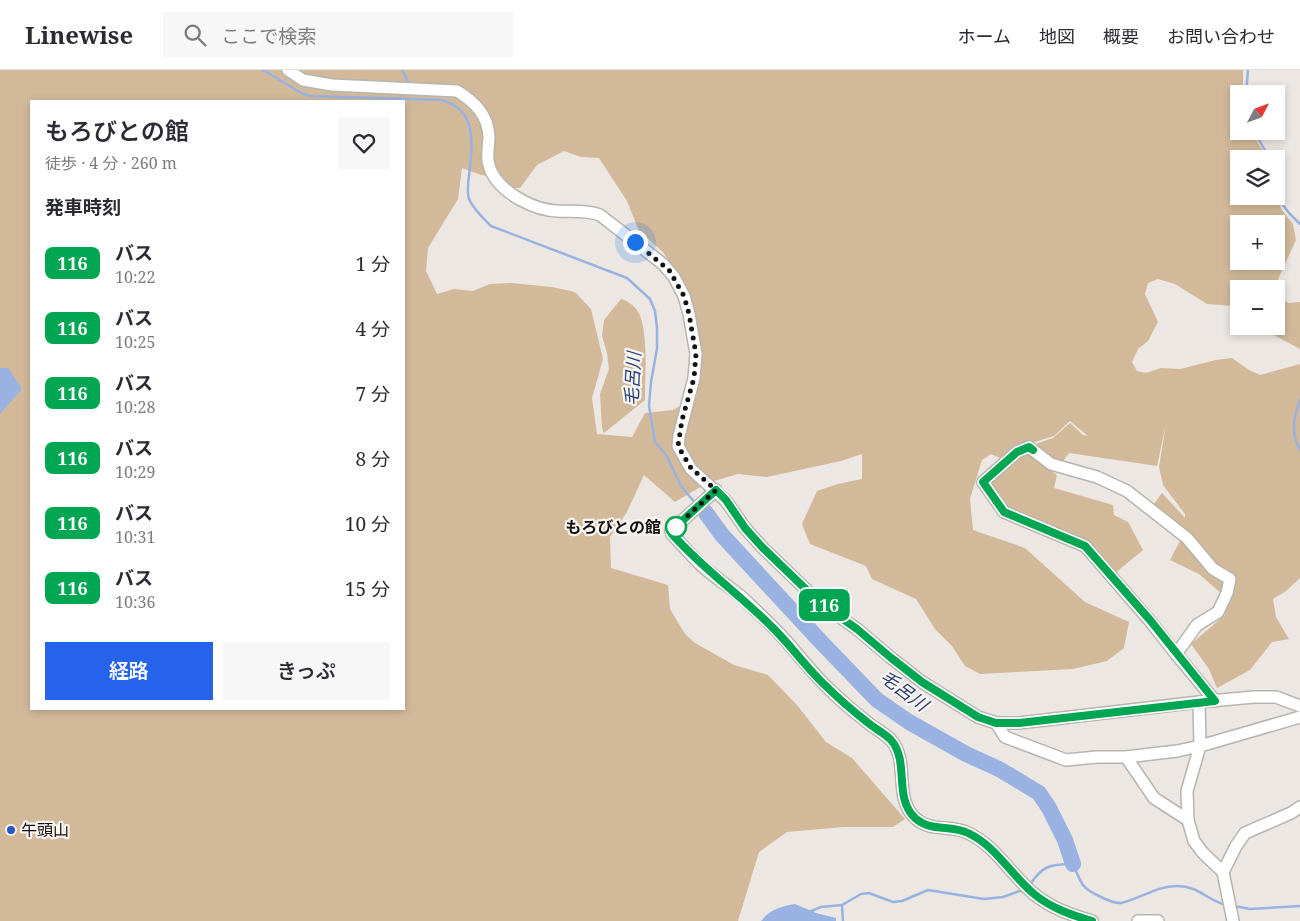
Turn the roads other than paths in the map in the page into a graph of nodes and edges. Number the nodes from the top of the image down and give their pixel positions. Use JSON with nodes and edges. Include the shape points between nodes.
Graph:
{"nodes":[{"id":1,"x":288,"y":70,"type":"edge"},
{"id":2,"x":714,"y":492,"type":"junction"},
{"id":3,"x":1176,"y":654,"type":"junction"},
{"id":4,"x":1215,"y":701,"type":"junction"},
{"id":5,"x":1199,"y":702,"type":"junction"},
{"id":6,"x":1300,"y":706,"type":"edge"},
{"id":7,"x":1300,"y":717,"type":"edge"},
{"id":8,"x":996,"y":723,"type":"junction"},
{"id":9,"x":1200,"y":746,"type":"junction"},
{"id":10,"x":1126,"y":758,"type":"junction"},
{"id":11,"x":1300,"y":808,"type":"edge"},
{"id":12,"x":1188,"y":820,"type":"junction"},
{"id":13,"x":1223,"y":872,"type":"junction"},
{"id":14,"x":1233,"y":919,"type":"edge"},
{"id":15,"x":1092,"y":921,"type":"edge"},
{"id":16,"x":1138,"y":921,"type":"edge"},
{"id":17,"x":1158,"y":921,"type":"edge"}],
"edges":[{"from":1,"to":2,"type":"street","via":[[303,80],[332,85],[458,91],[469,98],[486,120],[488,161],[497,180],[509,192],[538,208],[600,215],[663,264],[684,296],[696,354],[694,378],[678,446],[691,468]]},
{"from":2,"to":8,"type":"street","via":[[726,500],[763,548],[820,603],[922,682],[978,717]]},
{"from":2,"to":15,"type":"street","via":[[671,531],[672,534],[775,629],[825,686],[890,740],[897,750],[906,806],[914,816],[926,826],[958,830],[974,836],[1034,894],[1067,913]]},
{"from":3,"to":3,"type":"street","via":[[1085,546],[1004,512],[983,482],[1017,452],[1029,447],[1051,464],[1112,483],[1187,538],[1213,569],[1230,579],[1218,612],[1196,624]]},
{"from":3,"to":4,"type":"street"},
{"from":4,"to":5,"type":"street"},
{"from":4,"to":6,"type":"street","via":[[1276,697]]},
{"from":5,"to":8,"type":"street"},
{"from":5,"to":9,"type":"street"},
{"from":7,"to":9,"type":"street"},
{"from":8,"to":10,"type":"street","via":[[1005,737],[1061,760]]},
{"from":9,"to":10,"type":"street"},
{"from":9,"to":12,"type":"street","via":[[1187,791]]},
{"from":10,"to":12,"type":"street","via":[[1154,798]]},
{"from":11,"to":13,"type":"street","via":[[1245,833]]},
{"from":12,"to":13,"type":"street","via":[[1194,841]]},
{"from":13,"to":14,"type":"street"},
{"from":16,"to":17,"type":"street"}]}
